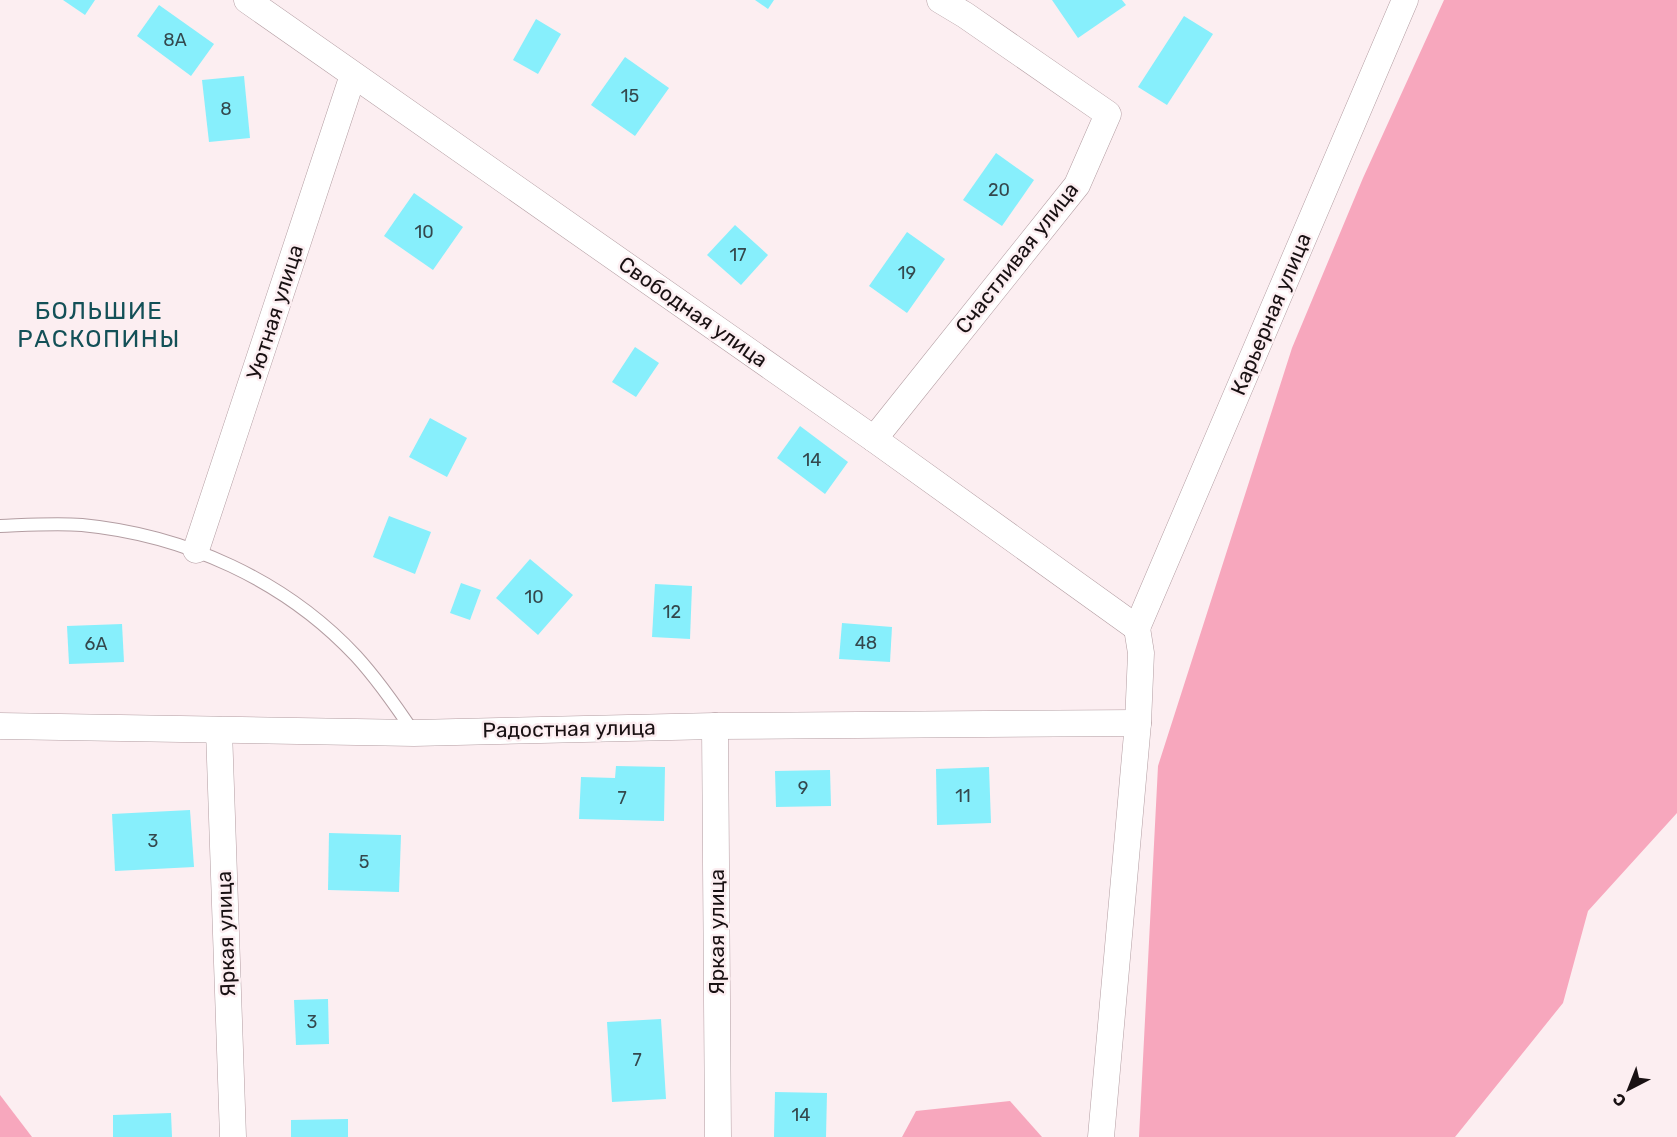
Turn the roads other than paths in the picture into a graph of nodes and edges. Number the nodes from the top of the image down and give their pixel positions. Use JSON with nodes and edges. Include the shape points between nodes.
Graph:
{"nodes":[{"id":1,"x":247,"y":0,"type":"edge"},
{"id":2,"x":940,"y":0,"type":"edge"},
{"id":3,"x":1405,"y":0,"type":"edge"},
{"id":4,"x":353,"y":75,"type":"junction"},
{"id":5,"x":874,"y":439,"type":"junction"},
{"id":6,"x":0,"y":526,"type":"edge"},
{"id":7,"x":196,"y":550,"type":"junction"},
{"id":8,"x":1137,"y":628,"type":"junction"},
{"id":9,"x":1137,"y":723,"type":"junction"},
{"id":10,"x":0,"y":726,"type":"edge"},
{"id":11,"x":715,"y":726,"type":"junction"},
{"id":12,"x":219,"y":730,"type":"junction"},
{"id":13,"x":414,"y":733,"type":"junction"},
{"id":14,"x":233,"y":1137,"type":"edge"},
{"id":15,"x":718,"y":1137,"type":"edge"},
{"id":16,"x":1101,"y":1137,"type":"edge"}],
"edges":[{"from":1,"to":4,"type":"street","name":"Свободная улица"},
{"from":2,"to":5,"type":"street","name":"Счастливая улица","via":[[1108,114],[1077,185]]},
{"from":3,"to":8,"type":"street","name":"Карьерная улица"},
{"from":4,"to":5,"type":"street","name":"Свободная улица"},
{"from":4,"to":7,"type":"street","name":"Уютная улица"},
{"from":5,"to":8,"type":"street","name":"Свободная улица"},
{"from":6,"to":7,"type":"lane","via":[[81,525],[140,534]]},
{"from":7,"to":13,"type":"lane","via":[[241,570],[321,622],[381,685]]},
{"from":8,"to":9,"type":"street","via":[[1141,653]]},
{"from":9,"to":11,"type":"street","name":"Радостная улица"},
{"from":9,"to":16,"type":"street"},
{"from":10,"to":12,"type":"street","name":"Радостная улица"},
{"from":11,"to":13,"type":"street","name":"Радостная улица"},
{"from":11,"to":15,"type":"street","name":"Яркая улица"},
{"from":12,"to":13,"type":"street","name":"Радостная улица"},
{"from":12,"to":14,"type":"street","name":"Яркая улица"}]}
